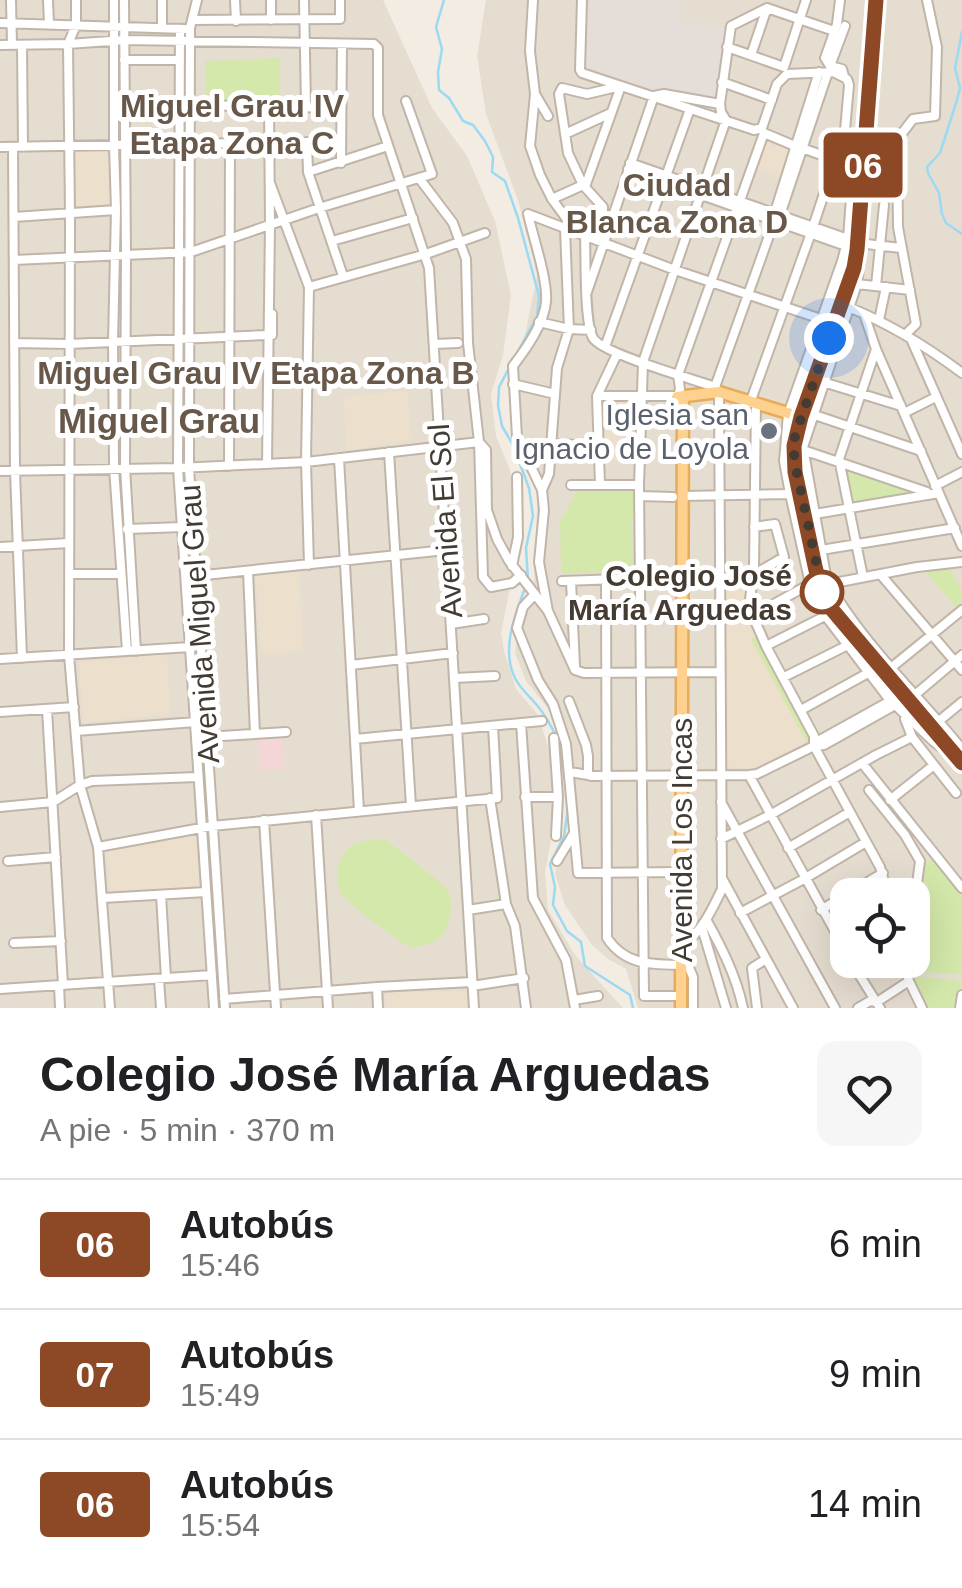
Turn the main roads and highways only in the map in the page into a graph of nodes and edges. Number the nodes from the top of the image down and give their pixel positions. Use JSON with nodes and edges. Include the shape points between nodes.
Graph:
{"nodes":[{"id":1,"x":876,"y":0,"type":"edge"},
{"id":2,"x":680,"y":394,"type":"junction"},
{"id":3,"x":806,"y":414,"type":"junction"},
{"id":4,"x":681,"y":577,"type":"junction"},
{"id":5,"x":960,"y":756,"type":"edge"},
{"id":6,"x":681,"y":1002,"type":"edge"}],
"edges":[{"from":1,"to":3,"type":"main road","via":[[854,268]]},
{"from":2,"to":3,"type":"main road","via":[[717,389]]},
{"from":2,"to":4,"type":"main road","name":"Avenida Los Incas"},
{"from":2,"to":4,"type":"main road","name":"Avenida Los Incas"},
{"from":3,"to":5,"type":"main road","via":[[794,447],[795,496],[809,514],[829,606]]},
{"from":4,"to":6,"type":"main road","name":"Avenida Los Incas"}]}
